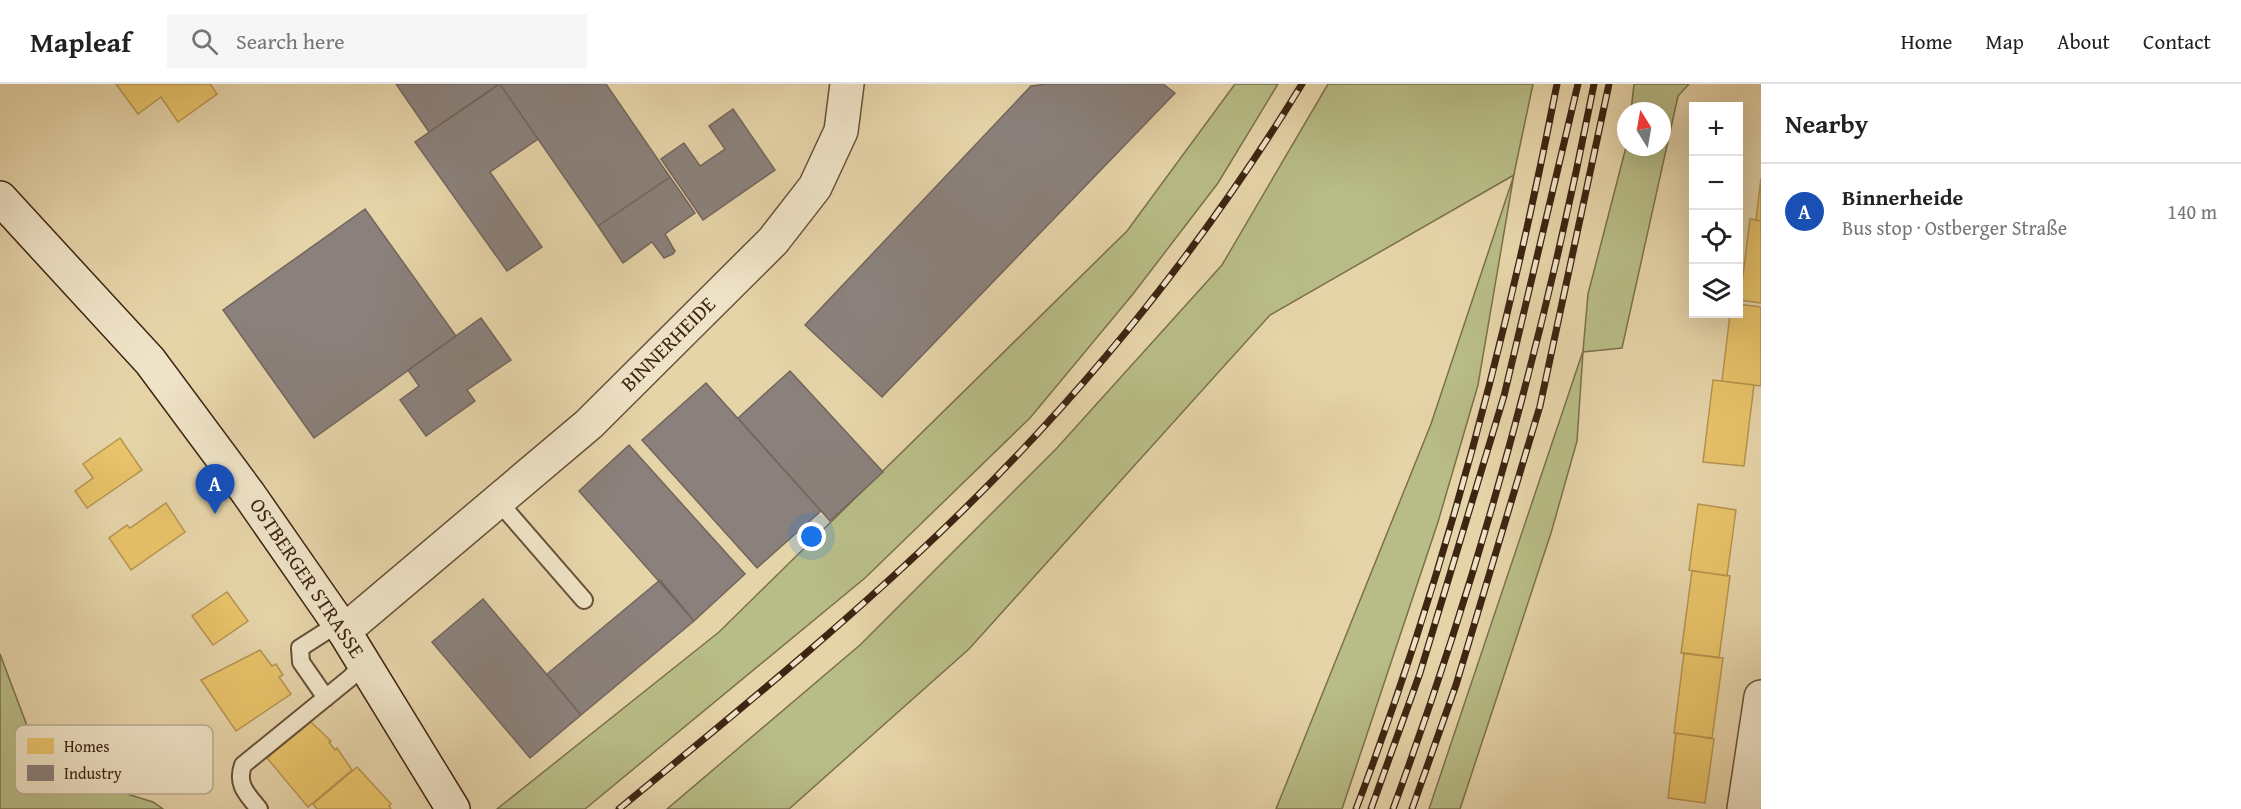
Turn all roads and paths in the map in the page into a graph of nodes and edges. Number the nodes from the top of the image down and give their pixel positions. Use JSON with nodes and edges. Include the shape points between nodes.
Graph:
{"nodes":[{"id":1,"x":847,"y":84,"type":"edge"},
{"id":2,"x":0,"y":198,"type":"edge"},
{"id":3,"x":498,"y":501,"type":"junction"},
{"id":4,"x":584,"y":600,"type":"dead end"},
{"id":5,"x":342,"y":627,"type":"junction"},
{"id":6,"x":364,"y":663,"type":"junction"},
{"id":7,"x":326,"y":698,"type":"junction"},
{"id":8,"x":1761,"y":698,"type":"edge"},
{"id":9,"x":259,"y":809,"type":"edge"},
{"id":10,"x":453,"y":809,"type":"edge"},
{"id":11,"x":1744,"y":809,"type":"edge"}],
"edges":[{"from":1,"to":3,"type":"street","name":"BINNERHEIDE","via":[[841,131],[815,187],[772,241],[589,424]]},
{"from":2,"to":5,"type":"street","name":"OSTBERGER STRASSE","via":[[150,361]]},
{"from":3,"to":4,"type":"lane"},
{"from":3,"to":5,"type":"street","name":"BINNERHEIDE"},
{"from":5,"to":6,"type":"street","name":"OSTBERGER STRASSE"},
{"from":5,"to":7,"type":"lane","via":[[300,648],[301,662]]},
{"from":6,"to":7,"type":"lane"},
{"from":6,"to":10,"type":"street","name":"OSTBERGER STRASSE"},
{"from":7,"to":9,"type":"lane","via":[[243,765],[241,787]]},
{"from":8,"to":11,"type":"street"}]}
